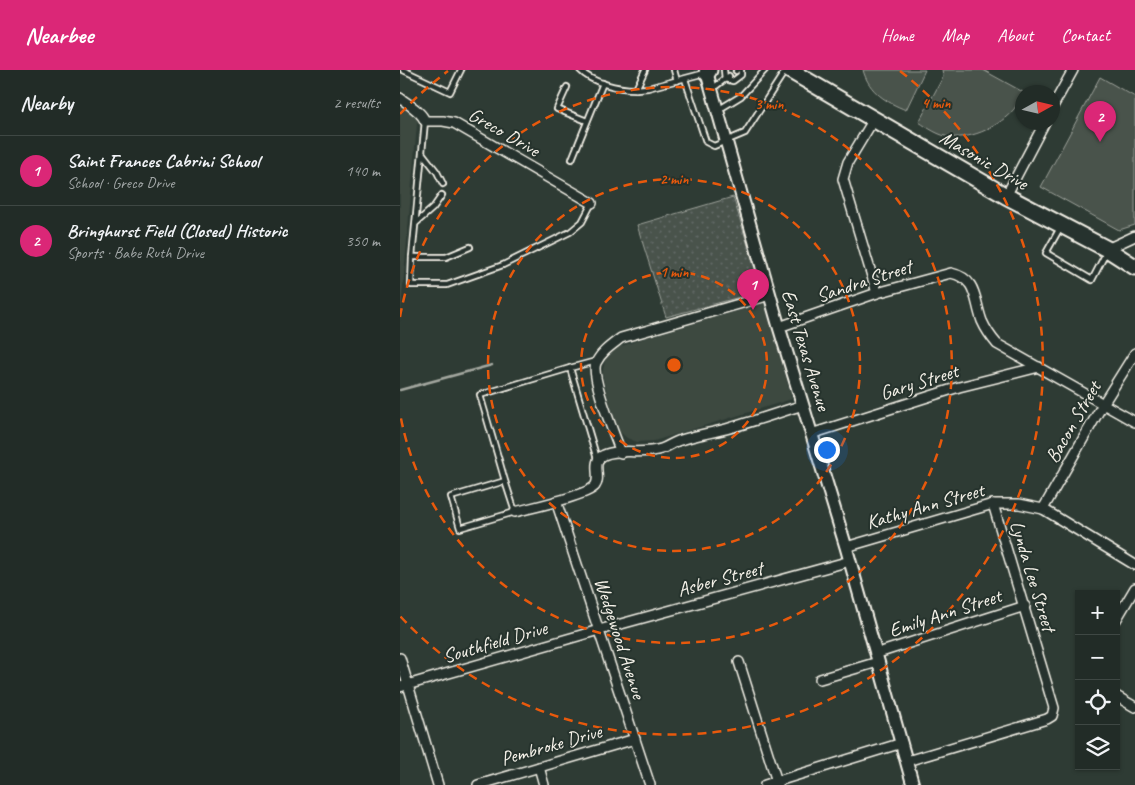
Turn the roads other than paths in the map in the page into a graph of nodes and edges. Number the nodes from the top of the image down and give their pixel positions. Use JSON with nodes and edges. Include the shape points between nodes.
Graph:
{"nodes":[{"id":1,"x":403,"y":70,"type":"edge"},
{"id":2,"x":461,"y":70,"type":"edge"},
{"id":3,"x":580,"y":70,"type":"edge"},
{"id":4,"x":645,"y":70,"type":"edge"},
{"id":5,"x":674,"y":70,"type":"edge"},
{"id":6,"x":724,"y":70,"type":"edge"},
{"id":7,"x":741,"y":70,"type":"edge"},
{"id":8,"x":766,"y":70,"type":"edge"},
{"id":9,"x":787,"y":70,"type":"edge"},
{"id":10,"x":1073,"y":70,"type":"edge"},
{"id":11,"x":707,"y":71,"type":"edge"},
{"id":12,"x":727,"y":77,"type":"junction"},
{"id":13,"x":685,"y":79,"type":"junction"},
{"id":14,"x":677,"y":81,"type":"junction"},
{"id":15,"x":603,"y":83,"type":"junction"},
{"id":16,"x":567,"y":87,"type":"dead end"},
{"id":17,"x":636,"y":89,"type":"junction"},
{"id":18,"x":711,"y":90,"type":"junction"},
{"id":19,"x":1060,"y":94,"type":"edge"},
{"id":20,"x":400,"y":98,"type":"edge"},
{"id":21,"x":717,"y":111,"type":"junction"},
{"id":22,"x":874,"y":119,"type":"junction"},
{"id":23,"x":425,"y":121,"type":"junction"},
{"id":24,"x":586,"y":121,"type":"junction"},
{"id":25,"x":1041,"y":130,"type":"edge"},
{"id":26,"x":726,"y":142,"type":"junction"},
{"id":27,"x":423,"y":154,"type":"junction"},
{"id":28,"x":572,"y":158,"type":"dead end"},
{"id":29,"x":443,"y":184,"type":"dead end"},
{"id":30,"x":442,"y":195,"type":"dead end"},
{"id":31,"x":1006,"y":196,"type":"junction"},
{"id":32,"x":592,"y":203,"type":"joint"},
{"id":33,"x":416,"y":222,"type":"junction"},
{"id":34,"x":1062,"y":225,"type":"junction"},
{"id":35,"x":1135,"y":236,"type":"edge"},
{"id":36,"x":470,"y":247,"type":"dead end"},
{"id":37,"x":1107,"y":249,"type":"junction"},
{"id":38,"x":412,"y":257,"type":"junction"},
{"id":39,"x":1135,"y":267,"type":"edge"},
{"id":40,"x":877,"y":293,"type":"junction"},
{"id":41,"x":770,"y":295,"type":"junction"},
{"id":42,"x":779,"y":327,"type":"junction"},
{"id":43,"x":1135,"y":353,"type":"edge"},
{"id":44,"x":597,"y":362,"type":"junction"},
{"id":45,"x":1039,"y":367,"type":"junction"},
{"id":46,"x":570,"y":368,"type":"junction"},
{"id":47,"x":1103,"y":404,"type":"junction"},
{"id":48,"x":802,"y":405,"type":"junction"},
{"id":49,"x":1135,"y":422,"type":"edge"},
{"id":50,"x":811,"y":434,"type":"junction"},
{"id":51,"x":621,"y":453,"type":"junction"},
{"id":52,"x":597,"y":461,"type":"junction"},
{"id":53,"x":505,"y":481,"type":"junction"},
{"id":54,"x":556,"y":501,"type":"junction"},
{"id":55,"x":994,"y":504,"type":"junction"},
{"id":56,"x":1043,"y":509,"type":"junction"},
{"id":57,"x":515,"y":512,"type":"junction"},
{"id":58,"x":846,"y":547,"type":"junction"},
{"id":59,"x":850,"y":561,"type":"junction"},
{"id":60,"x":1135,"y":565,"type":"edge"},
{"id":61,"x":1135,"y":588,"type":"edge"},
{"id":62,"x":1025,"y":606,"type":"junction"},
{"id":63,"x":1120,"y":613,"type":"edge"},
{"id":64,"x":599,"y":630,"type":"junction"},
{"id":65,"x":400,"y":658,"type":"edge"},
{"id":66,"x":877,"y":658,"type":"junction"},
{"id":67,"x":740,"y":662,"type":"dead end"},
{"id":68,"x":820,"y":679,"type":"dead end"},
{"id":69,"x":404,"y":686,"type":"edge"},
{"id":70,"x":1120,"y":698,"type":"edge"},
{"id":71,"x":1135,"y":706,"type":"edge"},
{"id":72,"x":635,"y":739,"type":"junction"},
{"id":73,"x":902,"y":744,"type":"junction"},
{"id":74,"x":907,"y":761,"type":"junction"},
{"id":75,"x":539,"y":767,"type":"junction"},
{"id":76,"x":777,"y":783,"type":"edge"},
{"id":77,"x":438,"y":785,"type":"edge"},
{"id":78,"x":478,"y":785,"type":"edge"},
{"id":79,"x":544,"y":785,"type":"edge"},
{"id":80,"x":650,"y":785,"type":"edge"},
{"id":81,"x":765,"y":785,"type":"edge"},
{"id":82,"x":913,"y":785,"type":"edge"}],
"edges":[{"from":1,"to":2,"type":"lane","via":[[450,92]]},
{"from":3,"to":15,"type":"lane"},
{"from":4,"to":17,"type":"lane"},
{"from":5,"to":14,"type":"lane"},
{"from":6,"to":12,"type":"lane"},
{"from":7,"to":12,"type":"lane","via":[[741,75],[733,81]]},
{"from":8,"to":21,"type":"lane","via":[[742,96]]},
{"from":9,"to":22,"type":"main road","name":"Masonic Drive"},
{"from":9,"to":26,"type":"lane","via":[[745,133]]},
{"from":10,"to":19,"type":"street"},
{"from":11,"to":13,"type":"lane"},
{"from":11,"to":18,"type":"street","name":"East Texas Avenue"},
{"from":12,"to":18,"type":"lane"},
{"from":13,"to":14,"type":"lane"},
{"from":13,"to":26,"type":"lane","via":[[706,142],[714,146]]},
{"from":14,"to":17,"type":"lane"},
{"from":15,"to":17,"type":"lane","via":[[621,89]]},
{"from":15,"to":24,"type":"lane"},
{"from":16,"to":24,"type":"lane","via":[[557,109]]},
{"from":18,"to":21,"type":"street","name":"East Texas Avenue"},
{"from":20,"to":23,"type":"street"},
{"from":21,"to":26,"type":"street","name":"East Texas Avenue"},
{"from":22,"to":31,"type":"main road","name":"Masonic Drive"},
{"from":22,"to":40,"type":"street","via":[[848,162],[844,179]]},
{"from":23,"to":27,"type":"lane"},
{"from":23,"to":32,"type":"street","name":"Greco Drive","via":[[454,123]]},
{"from":24,"to":28,"type":"lane"},
{"from":25,"to":31,"type":"street"},
{"from":26,"to":41,"type":"street","name":"East Texas Avenue"},
{"from":27,"to":29,"type":"lane"},
{"from":27,"to":33,"type":"lane"},
{"from":30,"to":33,"type":"lane","via":[[433,208]]},
{"from":31,"to":34,"type":"main road","name":"Masonic Drive"},
{"from":32,"to":38,"type":"lane","via":[[582,222],[570,232],[503,265],[446,286],[411,285]]},
{"from":33,"to":38,"type":"lane"},
{"from":34,"to":37,"type":"main road","name":"Masonic Drive"},
{"from":34,"to":37,"type":"lane","via":[[1046,253],[1092,280]]},
{"from":35,"to":37,"type":"street"},
{"from":36,"to":38,"type":"lane","via":[[446,257]]},
{"from":37,"to":39,"type":"main road","name":"Masonic Drive"},
{"from":40,"to":42,"type":"street","name":"Sandra Street"},
{"from":40,"to":45,"type":"street","name":"Sandra Street","via":[[951,273],[959,275],[972,286],[982,321],[997,344]]},
{"from":41,"to":42,"type":"street","name":"East Texas Avenue"},
{"from":41,"to":44,"type":"street","via":[[621,338],[604,351]]},
{"from":42,"to":48,"type":"street","name":"East Texas Avenue"},
{"from":43,"to":47,"type":"street","name":"Bacon Street"},
{"from":44,"to":46,"type":"lane"},
{"from":44,"to":51,"type":"street","via":[[596,380]]},
{"from":45,"to":47,"type":"street"},
{"from":45,"to":50,"type":"street","name":"Gary Street","via":[[959,387]]},
{"from":46,"to":52,"type":"lane"},
{"from":46,"to":53,"type":"lane","via":[[480,395]]},
{"from":47,"to":49,"type":"street"},
{"from":47,"to":56,"type":"street","name":"Bacon Street"},
{"from":48,"to":50,"type":"street","name":"East Texas Avenue"},
{"from":48,"to":51,"type":"street","via":[[682,439],[662,449]]},
{"from":50,"to":58,"type":"street","name":"East Texas Avenue"},
{"from":51,"to":52,"type":"street","via":[[603,455]]},
{"from":52,"to":54,"type":"street","via":[[598,480],[594,487]]},
{"from":53,"to":57,"type":"lane"},
{"from":53,"to":57,"type":"lane","via":[[451,497],[460,528]]},
{"from":54,"to":57,"type":"street"},
{"from":54,"to":64,"type":"street","name":"Wedgewood Avenue"},
{"from":55,"to":56,"type":"street","name":"Kathy Ann Street","via":[[1019,504]]},
{"from":55,"to":58,"type":"street","name":"Kathy Ann Street"},
{"from":55,"to":62,"type":"street","name":"Lynda Lee Street"},
{"from":56,"to":60,"type":"street","name":"Kathy Ann Street"},
{"from":58,"to":59,"type":"street","name":"East Texas Avenue"},
{"from":59,"to":64,"type":"street","name":"Asber Street"},
{"from":59,"to":66,"type":"street","name":"East Texas Avenue"},
{"from":61,"to":63,"type":"street"},
{"from":62,"to":66,"type":"street","name":"Emily Ann Street"},
{"from":62,"to":74,"type":"street","name":"Lynda Lee Street","via":[[1054,708],[1052,716]]},
{"from":64,"to":69,"type":"street","name":"Southfield Drive"},
{"from":64,"to":72,"type":"street","name":"Wedgewood Avenue"},
{"from":65,"to":69,"type":"street"},
{"from":66,"to":68,"type":"street","name":"Emily Ann Street"},
{"from":66,"to":73,"type":"street","name":"East Texas Avenue"},
{"from":67,"to":76,"type":"street"},
{"from":69,"to":77,"type":"street"},
{"from":70,"to":71,"type":"street"},
{"from":72,"to":75,"type":"street","name":"Pembroke Drive"},
{"from":72,"to":80,"type":"street","name":"Wedgewood Avenue"},
{"from":73,"to":74,"type":"street","name":"East Texas Avenue"},
{"from":73,"to":76,"type":"street"},
{"from":74,"to":82,"type":"street","name":"East Texas Avenue"},
{"from":75,"to":78,"type":"street","name":"Pembroke Drive"},
{"from":75,"to":79,"type":"street"},
{"from":76,"to":81,"type":"street"}]}
